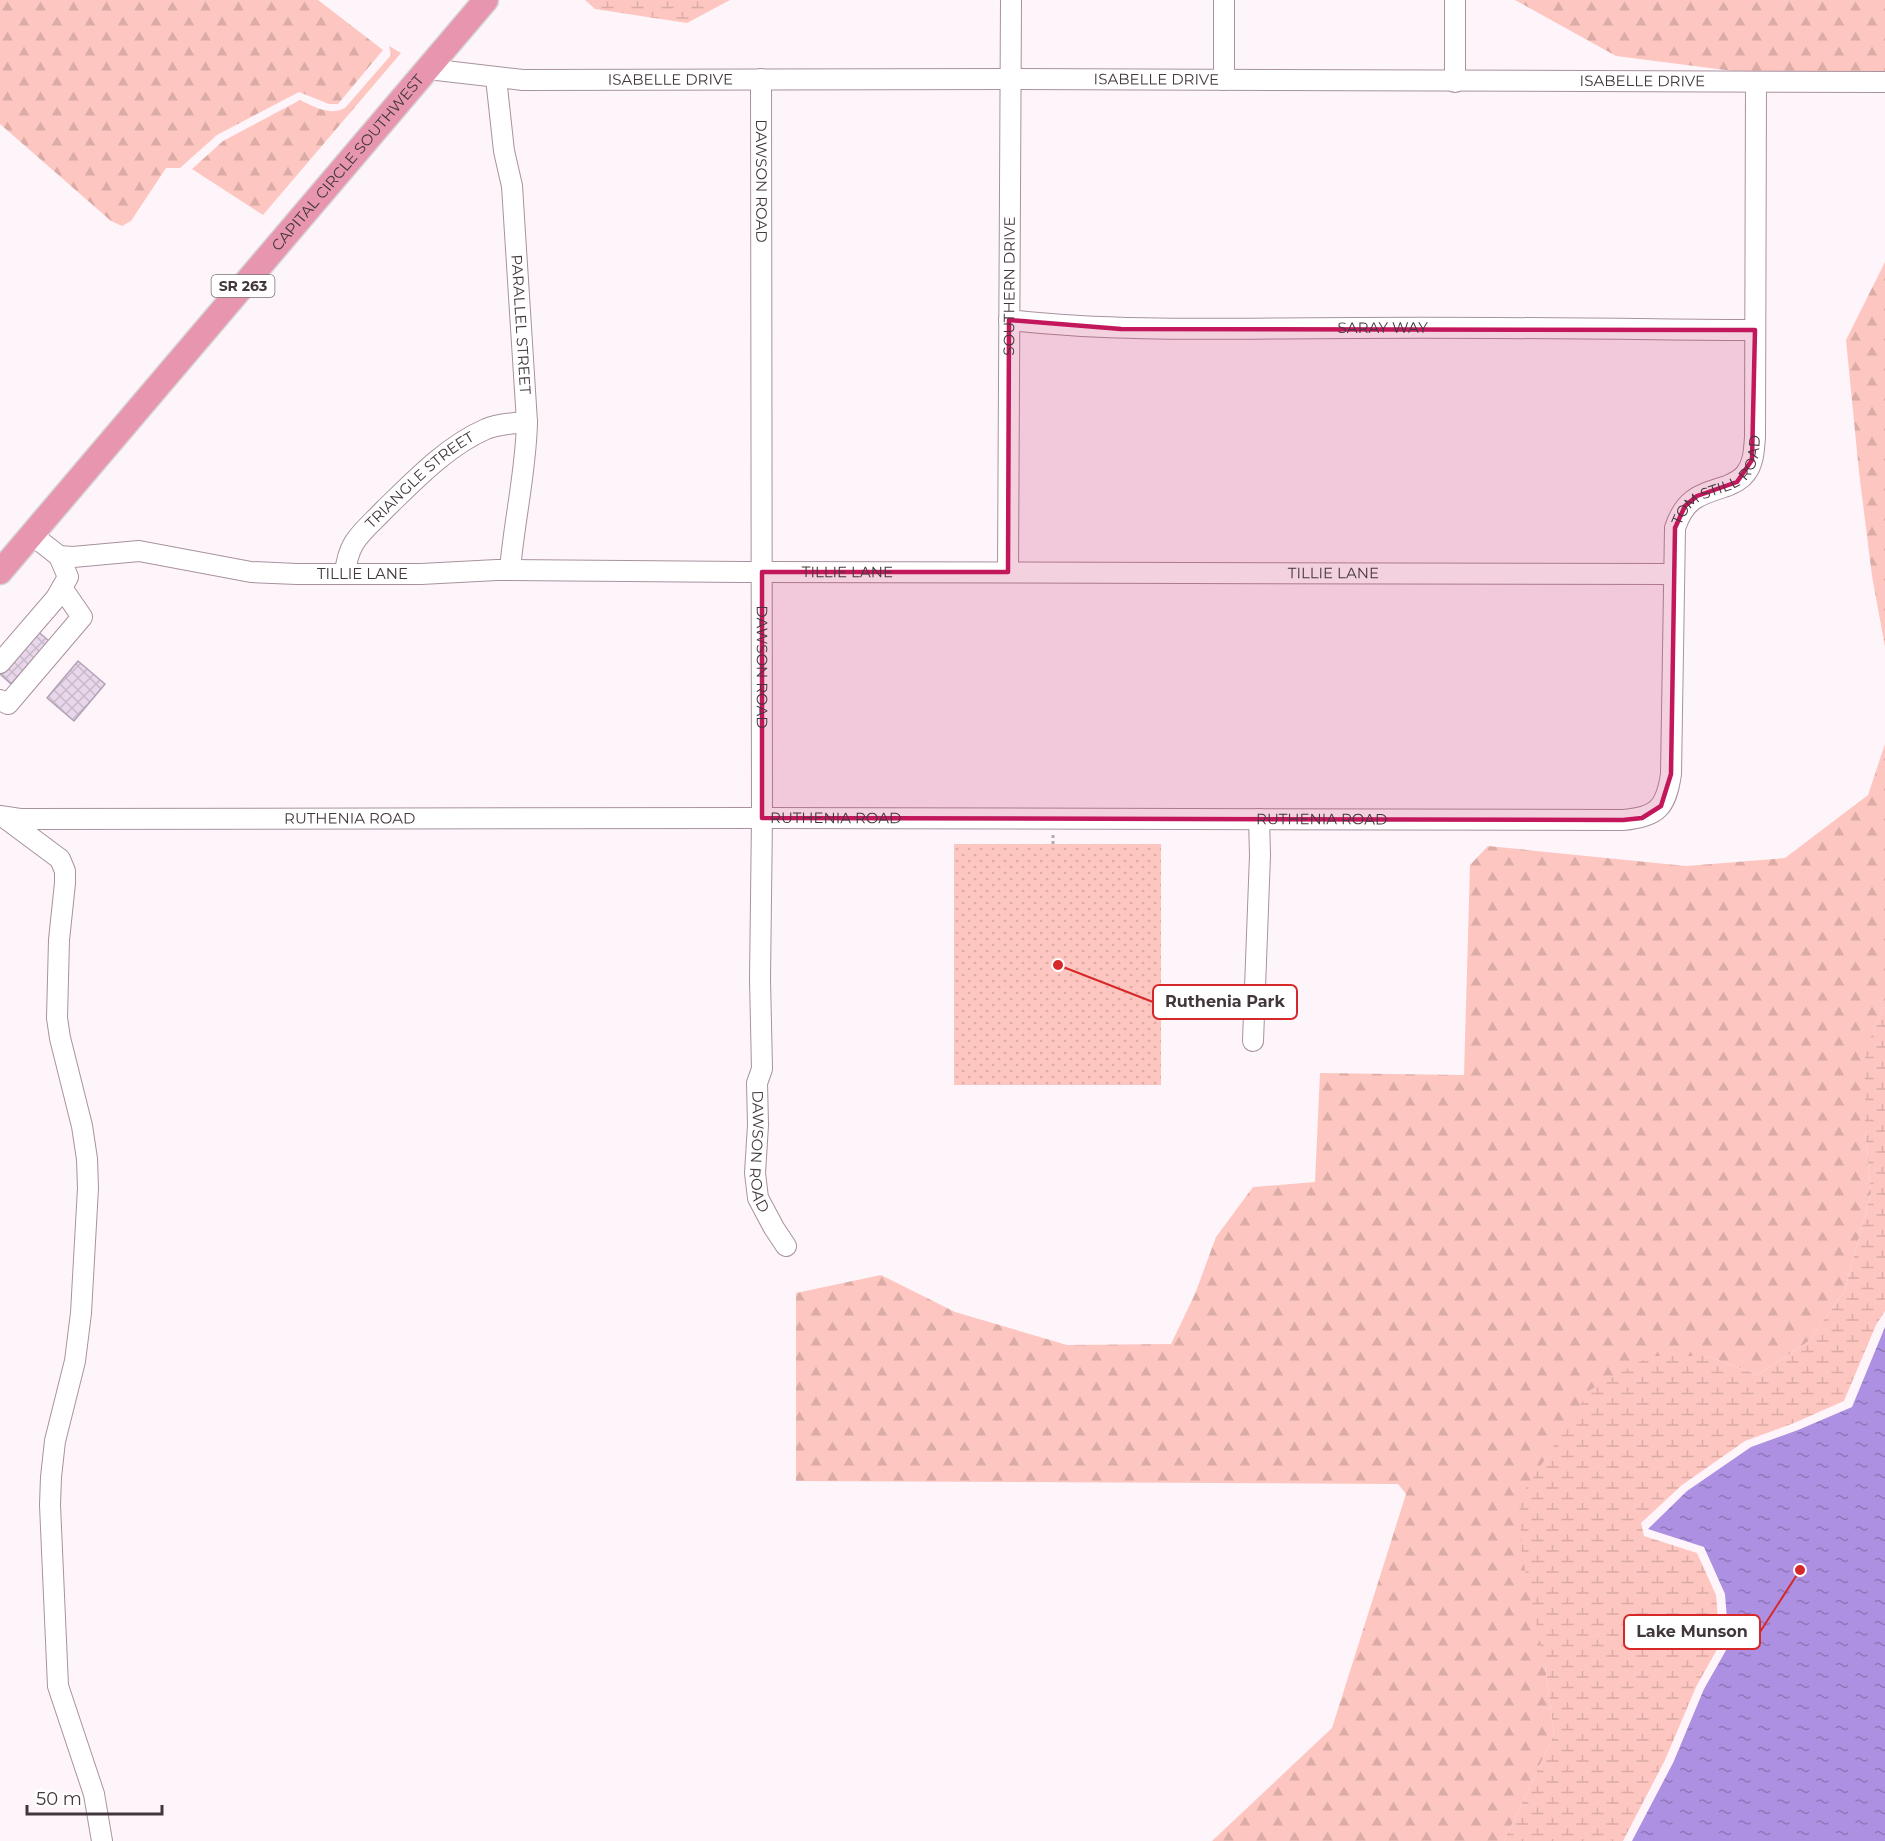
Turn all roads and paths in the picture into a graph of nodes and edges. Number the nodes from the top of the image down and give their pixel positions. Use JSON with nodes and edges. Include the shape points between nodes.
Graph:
{"nodes":[{"id":1,"x":486,"y":0,"type":"edge"},
{"id":2,"x":1011,"y":0,"type":"edge"},
{"id":3,"x":1224,"y":0,"type":"edge"},
{"id":4,"x":1455,"y":0,"type":"edge"},
{"id":5,"x":428,"y":69,"type":"junction"},
{"id":6,"x":496,"y":78,"type":"junction"},
{"id":7,"x":761,"y":79,"type":"junction"},
{"id":8,"x":1011,"y":79,"type":"junction"},
{"id":9,"x":1224,"y":80,"type":"junction"},
{"id":10,"x":1455,"y":82,"type":"junction"},
{"id":11,"x":1756,"y":82,"type":"junction"},
{"id":12,"x":1885,"y":82,"type":"edge"},
{"id":13,"x":1009,"y":320,"type":"junction"},
{"id":14,"x":1755,"y":330,"type":"junction"},
{"id":15,"x":527,"y":422,"type":"junction"},
{"id":16,"x":32,"y":535,"type":"junction"},
{"id":17,"x":59,"y":556,"type":"junction"},
{"id":18,"x":510,"y":570,"type":"junction"},
{"id":19,"x":0,"y":572,"type":"edge"},
{"id":20,"x":762,"y":572,"type":"junction"},
{"id":21,"x":1008,"y":572,"type":"junction"},
{"id":22,"x":345,"y":574,"type":"junction"},
{"id":23,"x":1674,"y":574,"type":"junction"},
{"id":24,"x":62,"y":588,"type":"junction"},
{"id":25,"x":0,"y":663,"type":"edge"},
{"id":26,"x":0,"y":699,"type":"edge"},
{"id":27,"x":1664,"y":802,"type":"joint"},
{"id":28,"x":2,"y":817,"type":"edge"},
{"id":29,"x":762,"y":818,"type":"junction"},
{"id":30,"x":1259,"y":819,"type":"junction"},
{"id":31,"x":1253,"y":1041,"type":"dead end"},
{"id":32,"x":786,"y":1246,"type":"dead end"},
{"id":33,"x":102,"y":1841,"type":"edge"}],
"edges":[{"from":1,"to":5,"type":"main road","name":"CAPITAL CIRCLE SOUTHWEST","number":"SR 263"},
{"from":2,"to":8,"type":"street","name":"SOUTHERN DRIVE"},
{"from":3,"to":9,"type":"street"},
{"from":4,"to":10,"type":"street"},
{"from":5,"to":6,"type":"street","name":"ISABELLE DRIVE"},
{"from":5,"to":16,"type":"main road","name":"CAPITAL CIRCLE SOUTHWEST","number":"SR 263"},
{"from":6,"to":7,"type":"street","name":"ISABELLE DRIVE"},
{"from":6,"to":15,"type":"street","name":"PARALLEL STREET","via":[[512,186]]},
{"from":7,"to":8,"type":"street","name":"ISABELLE DRIVE"},
{"from":7,"to":20,"type":"street","name":"DAWSON ROAD"},
{"from":8,"to":9,"type":"street","name":"ISABELLE DRIVE"},
{"from":8,"to":13,"type":"street","name":"SOUTHERN DRIVE"},
{"from":9,"to":10,"type":"street","name":"ISABELLE DRIVE"},
{"from":10,"to":11,"type":"street","name":"ISABELLE DRIVE"},
{"from":11,"to":12,"type":"street","name":"ISABELLE DRIVE"},
{"from":11,"to":14,"type":"street","name":"TOM STILL ROAD"},
{"from":13,"to":14,"type":"street","name":"SARAY WAY","via":[[1121,329]]},
{"from":13,"to":21,"type":"street","name":"SOUTHERN DRIVE"},
{"from":14,"to":23,"type":"street","name":"TOM STILL ROAD","via":[[1752,460],[1737,482],[1697,496],[1685,506],[1675,528]]},
{"from":15,"to":18,"type":"street","name":"PARALLEL STREET"},
{"from":15,"to":22,"type":"street","name":"TRIANGLE STREET","via":[[505,423],[470,437],[415,480],[358,537],[347,557]]},
{"from":16,"to":17,"type":"street"},
{"from":16,"to":19,"type":"main road","name":"CAPITAL CIRCLE SOUTHWEST","number":"SR 263"},
{"from":17,"to":22,"type":"street","name":"TILLIE LANE","via":[[139,551],[250,572]]},
{"from":17,"to":24,"type":"street","via":[[68,577]]},
{"from":18,"to":20,"type":"street","name":"TILLIE LANE"},
{"from":18,"to":22,"type":"street","name":"TILLIE LANE"},
{"from":20,"to":21,"type":"street","name":"TILLIE LANE"},
{"from":20,"to":29,"type":"street","name":"DAWSON ROAD"},
{"from":21,"to":23,"type":"street","name":"TILLIE LANE"},
{"from":23,"to":27,"type":"street","name":"TOM STILL ROAD","via":[[1671,774]]},
{"from":24,"to":25,"type":"street"},
{"from":24,"to":26,"type":"street","via":[[82,617],[9,704]]},
{"from":27,"to":30,"type":"street","name":"RUTHENIA ROAD","via":[[1654,813],[1623,820]]},
{"from":28,"to":29,"type":"street","name":"RUTHENIA ROAD"},
{"from":28,"to":33,"type":"street","via":[[60,859],[64,871],[57,1018],[82,1126],[88,1188],[80,1325],[55,1441],[50,1505],[58,1686],[94,1794]]},
{"from":29,"to":30,"type":"street","name":"RUTHENIA ROAD"},
{"from":29,"to":32,"type":"street","name":"DAWSON ROAD","via":[[762,1069],[757,1083],[755,1173],[758,1198]]},
{"from":30,"to":31,"type":"street"}]}
